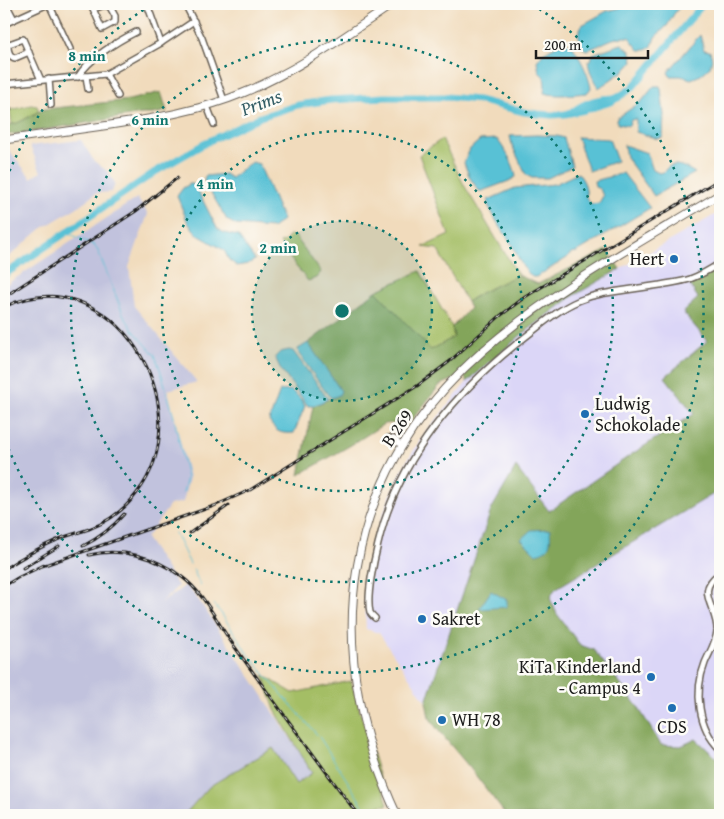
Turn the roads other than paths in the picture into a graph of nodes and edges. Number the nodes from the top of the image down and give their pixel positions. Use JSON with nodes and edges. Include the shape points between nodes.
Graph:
{"nodes":[{"id":1,"x":6,"y":4,"type":"edge"},
{"id":2,"x":49,"y":4,"type":"edge"},
{"id":3,"x":147,"y":4,"type":"edge"},
{"id":4,"x":185,"y":4,"type":"edge"},
{"id":5,"x":394,"y":4,"type":"edge"},
{"id":6,"x":92,"y":7,"type":"edge"},
{"id":7,"x":14,"y":19,"type":"junction"},
{"id":8,"x":194,"y":21,"type":"junction"},
{"id":9,"x":4,"y":24,"type":"edge"},
{"id":10,"x":136,"y":32,"type":"dead end"},
{"id":11,"x":161,"y":42,"type":"junction"},
{"id":12,"x":70,"y":49,"type":"dead end"},
{"id":13,"x":29,"y":52,"type":"dead end"},
{"id":14,"x":106,"y":74,"type":"junction"},
{"id":15,"x":86,"y":76,"type":"junction"},
{"id":16,"x":78,"y":77,"type":"junction"},
{"id":17,"x":41,"y":80,"type":"junction"},
{"id":18,"x":49,"y":80,"type":"junction"},
{"id":19,"x":4,"y":84,"type":"edge"},
{"id":20,"x":88,"y":89,"type":"dead end"},
{"id":21,"x":118,"y":96,"type":"dead end"},
{"id":22,"x":4,"y":100,"type":"edge"},
{"id":23,"x":224,"y":100,"type":"junction"},
{"id":24,"x":51,"y":105,"type":"dead end"},
{"id":25,"x":207,"y":106,"type":"junction"},
{"id":26,"x":8,"y":109,"type":"dead end"},
{"id":27,"x":214,"y":124,"type":"dead end"},
{"id":28,"x":4,"y":140,"type":"edge"},
{"id":29,"x":720,"y":194,"type":"edge"},
{"id":30,"x":720,"y":263,"type":"edge"},
{"id":31,"x":389,"y":438,"type":"dead end"},
{"id":32,"x":402,"y":446,"type":"junction"},
{"id":33,"x":720,"y":573,"type":"edge"},
{"id":34,"x":375,"y":618,"type":"dead end"},
{"id":35,"x":720,"y":749,"type":"edge"},
{"id":36,"x":397,"y":815,"type":"edge"}],
"edges":[{"from":1,"to":7,"type":"street"},
{"from":2,"to":7,"type":"street"},
{"from":2,"to":12,"type":"street"},
{"from":3,"to":11,"type":"street"},
{"from":4,"to":8,"type":"street"},
{"from":5,"to":23,"type":"main road","via":[[290,71]]},
{"from":6,"to":6,"type":"street","via":[[110,7],[115,16],[114,22],[102,29]]},
{"from":7,"to":9,"type":"street"},
{"from":8,"to":11,"type":"street"},
{"from":8,"to":23,"type":"street"},
{"from":10,"to":16,"type":"street","via":[[94,59]]},
{"from":11,"to":14,"type":"street"},
{"from":13,"to":17,"type":"street"},
{"from":14,"to":15,"type":"street"},
{"from":14,"to":21,"type":"street"},
{"from":15,"to":16,"type":"street"},
{"from":15,"to":20,"type":"street"},
{"from":16,"to":18,"type":"street"},
{"from":17,"to":18,"type":"street"},
{"from":17,"to":19,"type":"street"},
{"from":18,"to":24,"type":"street"},
{"from":22,"to":26,"type":"street"},
{"from":23,"to":25,"type":"main road"},
{"from":25,"to":27,"type":"street"},
{"from":25,"to":28,"type":"main road","via":[[172,115]]},
{"from":29,"to":32,"type":"main road","name":"B 269","number":"B 269","via":[[578,280],[514,326],[447,387]]},
{"from":30,"to":34,"type":"street","via":[[680,281],[577,301],[500,357],[466,390],[418,451],[389,509],[372,576],[370,607]]},
{"from":31,"to":32,"type":"street"},
{"from":32,"to":36,"type":"main road","name":"B 269","number":"B 269","via":[[380,487],[363,535],[354,584],[352,619],[354,663],[364,717],[375,759]]},
{"from":33,"to":35,"type":"street","via":[[707,590],[717,630],[701,675],[699,693],[703,720],[710,737]]}]}
